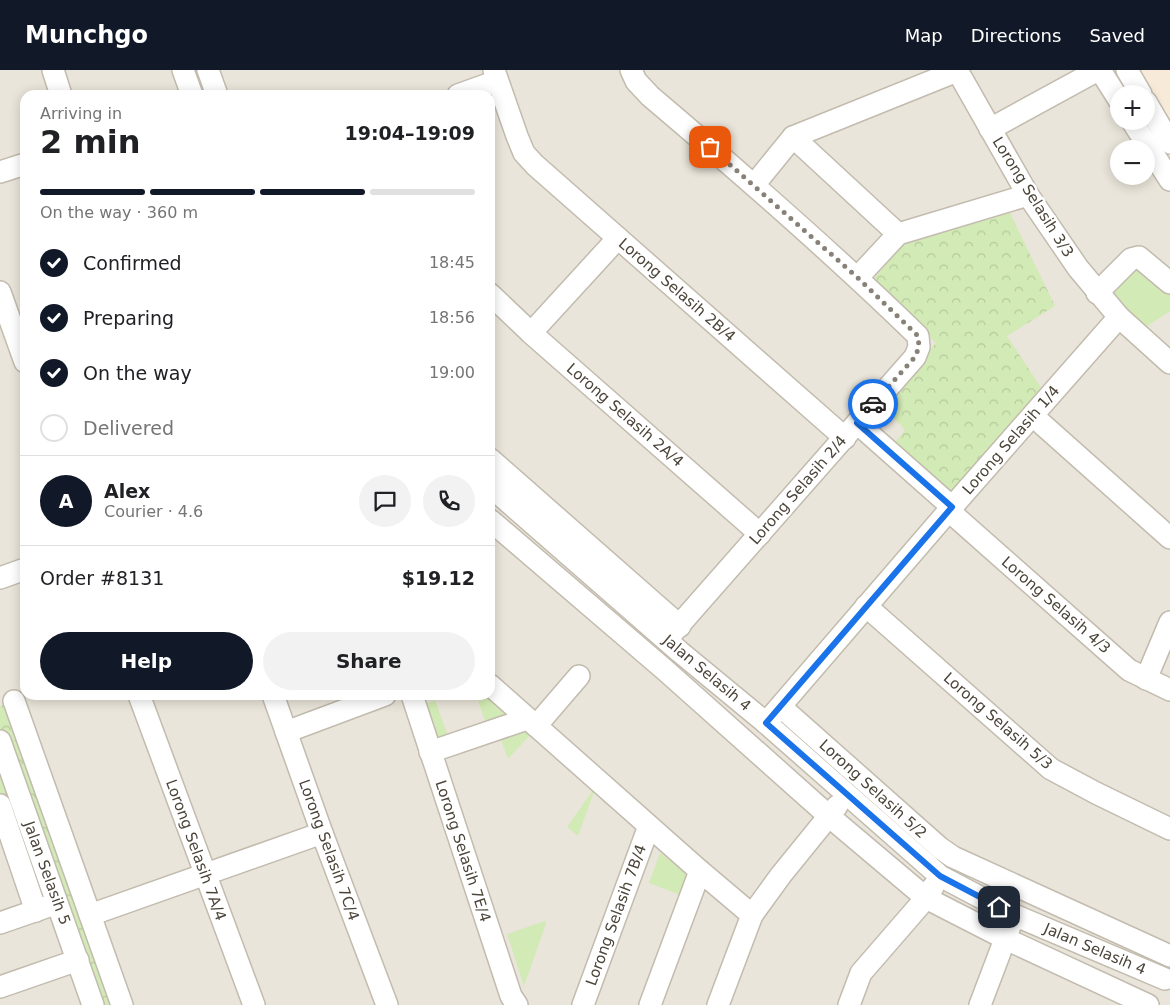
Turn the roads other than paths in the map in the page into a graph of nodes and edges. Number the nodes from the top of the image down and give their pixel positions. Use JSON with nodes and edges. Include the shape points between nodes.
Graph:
{"nodes":[{"id":1,"x":53,"y":70,"type":"edge"},
{"id":2,"x":182,"y":70,"type":"edge"},
{"id":3,"x":208,"y":70,"type":"edge"},
{"id":4,"x":631,"y":70,"type":"edge"},
{"id":5,"x":1099,"y":70,"type":"edge"},
{"id":6,"x":1127,"y":70,"type":"edge"},
{"id":7,"x":957,"y":71,"type":"edge"},
{"id":8,"x":496,"y":76,"type":"edge"},
{"id":9,"x":1136,"y":85,"type":"edge"},
{"id":10,"x":1110,"y":86,"type":"edge"},
{"id":11,"x":59,"y":90,"type":"edge"},
{"id":12,"x":190,"y":90,"type":"edge"},
{"id":13,"x":215,"y":90,"type":"edge"},
{"id":14,"x":468,"y":90,"type":"edge"},
{"id":15,"x":1155,"y":117,"type":"edge"},
{"id":16,"x":990,"y":129,"type":"junction"},
{"id":17,"x":1140,"y":130,"type":"edge"},
{"id":18,"x":793,"y":137,"type":"junction"},
{"id":19,"x":1170,"y":143,"type":"edge"},
{"id":20,"x":1163,"y":154,"type":"edge"},
{"id":21,"x":20,"y":166,"type":"edge"},
{"id":22,"x":0,"y":172,"type":"edge"},
{"id":23,"x":1170,"y":180,"type":"edge"},
{"id":24,"x":754,"y":185,"type":"junction"},
{"id":25,"x":1028,"y":195,"type":"junction"},
{"id":26,"x":898,"y":234,"type":"junction"},
{"id":27,"x":618,"y":238,"type":"junction"},
{"id":28,"x":858,"y":278,"type":"junction"},
{"id":29,"x":1170,"y":283,"type":"edge"},
{"id":30,"x":0,"y":292,"type":"edge"},
{"id":31,"x":1097,"y":293,"type":"junction"},
{"id":32,"x":495,"y":299,"type":"edge"},
{"id":33,"x":1119,"y":317,"type":"junction"},
{"id":34,"x":531,"y":333,"type":"junction"},
{"id":35,"x":20,"y":348,"type":"edge"},
{"id":36,"x":1170,"y":363,"type":"edge"},
{"id":37,"x":1033,"y":416,"type":"junction"},
{"id":38,"x":851,"y":430,"type":"junction"},
{"id":39,"x":495,"y":464,"type":"edge"},
{"id":40,"x":495,"y":499,"type":"edge"},
{"id":41,"x":950,"y":509,"type":"junction"},
{"id":42,"x":495,"y":524,"type":"edge"},
{"id":43,"x":760,"y":534,"type":"junction"},
{"id":44,"x":1170,"y":538,"type":"edge"},
{"id":45,"x":20,"y":571,"type":"edge"},
{"id":46,"x":0,"y":578,"type":"edge"},
{"id":47,"x":866,"y":606,"type":"junction"},
{"id":48,"x":1170,"y":622,"type":"edge"},
{"id":49,"x":676,"y":639,"type":"junction"},
{"id":50,"x":665,"y":670,"type":"junction"},
{"id":51,"x":579,"y":676,"type":"dead end"},
{"id":52,"x":1146,"y":679,"type":"junction"},
{"id":53,"x":495,"y":689,"type":"edge"},
{"id":54,"x":1170,"y":690,"type":"edge"},
{"id":55,"x":141,"y":700,"type":"edge"},
{"id":56,"x":275,"y":700,"type":"edge"},
{"id":57,"x":372,"y":700,"type":"edge"},
{"id":58,"x":414,"y":700,"type":"edge"},
{"id":59,"x":15,"y":701,"type":"edge"},
{"id":60,"x":781,"y":707,"type":"junction"},
{"id":61,"x":532,"y":722,"type":"junction"},
{"id":62,"x":766,"y":723,"type":"junction"},
{"id":63,"x":286,"y":732,"type":"junction"},
{"id":64,"x":0,"y":741,"type":"edge"},
{"id":65,"x":430,"y":752,"type":"junction"},
{"id":66,"x":846,"y":793,"type":"junction"},
{"id":67,"x":0,"y":804,"type":"edge"},
{"id":68,"x":830,"y":817,"type":"junction"},
{"id":69,"x":649,"y":826,"type":"junction"},
{"id":70,"x":1170,"y":829,"type":"edge"},
{"id":71,"x":322,"y":833,"type":"junction"},
{"id":72,"x":700,"y":871,"type":"junction"},
{"id":73,"x":205,"y":874,"type":"junction"},
{"id":74,"x":940,"y":876,"type":"junction"},
{"id":75,"x":926,"y":898,"type":"junction"},
{"id":76,"x":57,"y":903,"type":"junction"},
{"id":77,"x":36,"y":911,"type":"junction"},
{"id":78,"x":90,"y":914,"type":"junction"},
{"id":79,"x":752,"y":915,"type":"junction"},
{"id":80,"x":1014,"y":915,"type":"junction"},
{"id":81,"x":0,"y":924,"type":"edge"},
{"id":82,"x":1006,"y":939,"type":"junction"},
{"id":83,"x":1170,"y":956,"type":"edge"},
{"id":84,"x":78,"y":960,"type":"junction"},
{"id":85,"x":1168,"y":974,"type":"edge"},
{"id":86,"x":0,"y":987,"type":"edge"},
{"id":87,"x":987,"y":1003,"type":"edge"},
{"id":88,"x":93,"y":1005,"type":"edge"},
{"id":89,"x":122,"y":1005,"type":"edge"},
{"id":90,"x":254,"y":1005,"type":"edge"},
{"id":91,"x":387,"y":1005,"type":"edge"},
{"id":92,"x":517,"y":1005,"type":"edge"},
{"id":93,"x":584,"y":1005,"type":"edge"},
{"id":94,"x":650,"y":1005,"type":"edge"},
{"id":95,"x":718,"y":1005,"type":"edge"},
{"id":96,"x":849,"y":1005,"type":"edge"},
{"id":97,"x":1148,"y":1005,"type":"edge"},
{"id":98,"x":1153,"y":1005,"type":"edge"}],
"edges":[{"from":1,"to":11,"type":"street"},
{"from":2,"to":12,"type":"street"},
{"from":3,"to":13,"type":"street"},
{"from":4,"to":24,"type":"street","via":[[650,96]]},
{"from":5,"to":10,"type":"street"},
{"from":5,"to":16,"type":"street"},
{"from":6,"to":9,"type":"street"},
{"from":7,"to":16,"type":"street","name":"Lorong Selasih 3/3"},
{"from":7,"to":18,"type":"street"},
{"from":8,"to":14,"type":"street"},
{"from":8,"to":27,"type":"street","name":"Lorong Selasih 2B/4","via":[[524,153]]},
{"from":15,"to":19,"type":"street"},
{"from":16,"to":25,"type":"street","name":"Lorong Selasih 3/3"},
{"from":17,"to":20,"type":"street"},
{"from":18,"to":24,"type":"street"},
{"from":18,"to":26,"type":"street"},
{"from":20,"to":23,"type":"street"},
{"from":21,"to":22,"type":"street"},
{"from":24,"to":28,"type":"street"},
{"from":25,"to":26,"type":"street"},
{"from":25,"to":31,"type":"street","name":"Lorong Selasih 3/3"},
{"from":26,"to":28,"type":"street"},
{"from":27,"to":34,"type":"street"},
{"from":27,"to":38,"type":"street","name":"Lorong Selasih 2B/4"},
{"from":28,"to":38,"type":"street","name":"Lorong Selasih 2/4","via":[[918,336],[919,347],[915,357]]},
{"from":29,"to":31,"type":"street","via":[[1139,257],[1131,259]]},
{"from":30,"to":35,"type":"street"},
{"from":31,"to":33,"type":"street","name":"Lorong Selasih 3/3"},
{"from":32,"to":34,"type":"street","name":"Lorong Selasih 2A/4"},
{"from":33,"to":36,"type":"street","name":"Lorong Selasih 3/3"},
{"from":33,"to":37,"type":"street","name":"Lorong Selasih 1/4"},
{"from":34,"to":43,"type":"street","name":"Lorong Selasih 2A/4"},
{"from":37,"to":41,"type":"street","name":"Lorong Selasih 1/4"},
{"from":37,"to":44,"type":"street"},
{"from":38,"to":41,"type":"street","name":"Lorong Selasih 2B/4"},
{"from":38,"to":43,"type":"street","name":"Lorong Selasih 2/4"},
{"from":39,"to":49,"type":"street"},
{"from":40,"to":49,"type":"street","name":"Jalan Selasih 4"},
{"from":41,"to":47,"type":"street","name":"Lorong Selasih 1/4"},
{"from":41,"to":52,"type":"street","name":"Lorong Selasih 4/3","via":[[1129,670]]},
{"from":42,"to":50,"type":"street"},
{"from":43,"to":49,"type":"street","name":"Lorong Selasih 2/4"},
{"from":45,"to":46,"type":"street"},
{"from":47,"to":60,"type":"street","name":"Lorong Selasih 1/4"},
{"from":47,"to":70,"type":"street","name":"Lorong Selasih 5/3","via":[[1051,769]]},
{"from":48,"to":52,"type":"street"},
{"from":49,"to":50,"type":"street","name":"Lorong Selasih 2/4"},
{"from":49,"to":62,"type":"street","name":"Jalan Selasih 4"},
{"from":50,"to":68,"type":"street"},
{"from":51,"to":61,"type":"street"},
{"from":52,"to":54,"type":"street","name":"Lorong Selasih 4/3"},
{"from":53,"to":61,"type":"street"},
{"from":55,"to":73,"type":"street","name":"Lorong Selasih 7A/4"},
{"from":56,"to":63,"type":"street","name":"Lorong Selasih 7C/4"},
{"from":57,"to":63,"type":"street"},
{"from":58,"to":65,"type":"street","name":"Lorong Selasih 7E/4"},
{"from":59,"to":78,"type":"street"},
{"from":60,"to":62,"type":"street","name":"Lorong Selasih 1/4"},
{"from":60,"to":83,"type":"street","name":"Lorong Selasih 5/2","via":[[940,848],[969,866]]},
{"from":61,"to":65,"type":"street"},
{"from":61,"to":69,"type":"street"},
{"from":62,"to":66,"type":"street","name":"Jalan Selasih 4"},
{"from":63,"to":71,"type":"street","name":"Lorong Selasih 7C/4"},
{"from":64,"to":76,"type":"street","name":"Jalan Selasih 5"},
{"from":65,"to":92,"type":"street","name":"Lorong Selasih 7E/4","via":[[511,996]]},
{"from":66,"to":68,"type":"street"},
{"from":66,"to":74,"type":"street","name":"Jalan Selasih 4"},
{"from":67,"to":77,"type":"street","name":"Jalan Selasih 5"},
{"from":68,"to":75,"type":"street"},
{"from":68,"to":79,"type":"street"},
{"from":69,"to":72,"type":"street"},
{"from":69,"to":93,"type":"street","name":"Lorong Selasih 7B/4"},
{"from":71,"to":73,"type":"street"},
{"from":71,"to":91,"type":"street","name":"Lorong Selasih 7C/4"},
{"from":72,"to":79,"type":"street"},
{"from":72,"to":94,"type":"street"},
{"from":73,"to":78,"type":"street"},
{"from":73,"to":90,"type":"street","name":"Lorong Selasih 7A/4"},
{"from":74,"to":75,"type":"street"},
{"from":74,"to":80,"type":"street","name":"Jalan Selasih 4"},
{"from":75,"to":82,"type":"street"},
{"from":75,"to":96,"type":"street","via":[[861,973]]},
{"from":76,"to":77,"type":"street"},
{"from":76,"to":84,"type":"street","name":"Jalan Selasih 5"},
{"from":77,"to":81,"type":"street"},
{"from":78,"to":89,"type":"street"},
{"from":79,"to":95,"type":"street"},
{"from":80,"to":82,"type":"street"},
{"from":80,"to":85,"type":"street","name":"Jalan Selasih 4"},
{"from":82,"to":87,"type":"street"},
{"from":82,"to":97,"type":"street"},
{"from":84,"to":86,"type":"street"},
{"from":84,"to":88,"type":"street","name":"Jalan Selasih 5"},
{"from":85,"to":98,"type":"street"}]}
